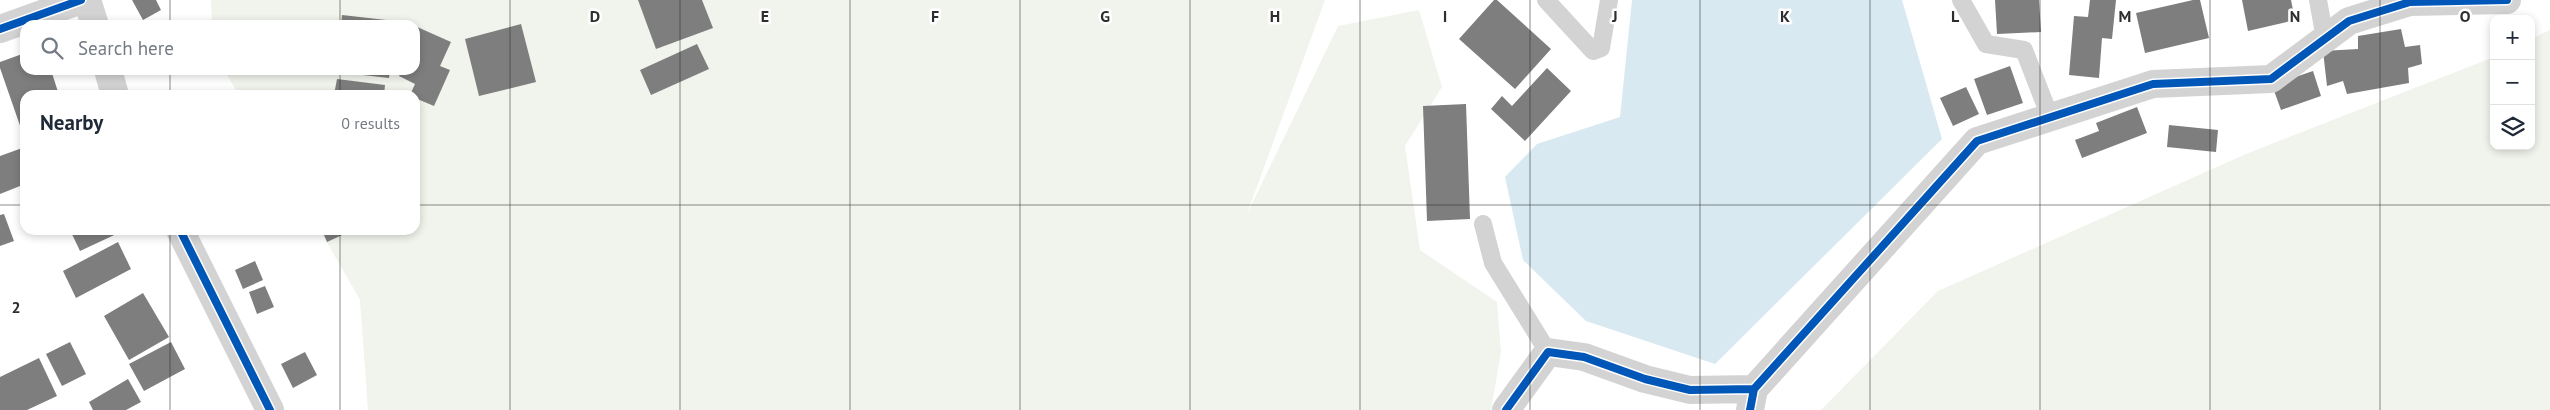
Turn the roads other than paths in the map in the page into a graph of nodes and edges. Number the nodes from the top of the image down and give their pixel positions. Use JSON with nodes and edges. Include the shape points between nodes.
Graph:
{"nodes":[{"id":1,"x":81,"y":0,"type":"edge"},
{"id":2,"x":87,"y":0,"type":"edge"},
{"id":3,"x":1546,"y":0,"type":"edge"},
{"id":4,"x":1609,"y":0,"type":"edge"},
{"id":5,"x":1961,"y":0,"type":"edge"},
{"id":6,"x":2318,"y":0,"type":"edge"},
{"id":7,"x":2507,"y":0,"type":"edge"},
{"id":8,"x":25,"y":20,"type":"edge"},
{"id":9,"x":93,"y":20,"type":"edge"},
{"id":10,"x":20,"y":22,"type":"edge"},
{"id":11,"x":0,"y":29,"type":"edge"},
{"id":12,"x":2325,"y":39,"type":"junction"},
{"id":13,"x":109,"y":75,"type":"edge"},
{"id":14,"x":114,"y":90,"type":"edge"},
{"id":15,"x":2050,"y":117,"type":"junction"},
{"id":16,"x":1483,"y":224,"type":"dead end"},
{"id":17,"x":182,"y":235,"type":"edge"},
{"id":18,"x":1548,"y":352,"type":"junction"},
{"id":19,"x":1752,"y":400,"type":"edge"},
{"id":20,"x":270,"y":410,"type":"edge"},
{"id":21,"x":1506,"y":410,"type":"edge"}],
"edges":[{"from":1,"to":8,"type":"street"},
{"from":2,"to":9,"type":"street"},
{"from":3,"to":4,"type":"lane","via":[[1593,51],[1601,48]]},
{"from":5,"to":15,"type":"lane","via":[[1986,44],[2024,50]]},
{"from":6,"to":12,"type":"lane"},
{"from":7,"to":12,"type":"street","via":[[2410,2],[2349,21]]},
{"from":10,"to":11,"type":"street"},
{"from":12,"to":15,"type":"street","via":[[2271,79],[2153,84]]},
{"from":13,"to":14,"type":"street"},
{"from":15,"to":19,"type":"street","via":[[1977,141]]},
{"from":16,"to":18,"type":"lane","via":[[1493,263]]},
{"from":17,"to":20,"type":"street"},
{"from":18,"to":19,"type":"street","via":[[1584,357],[1645,379],[1690,390]]},
{"from":18,"to":21,"type":"street"}]}
